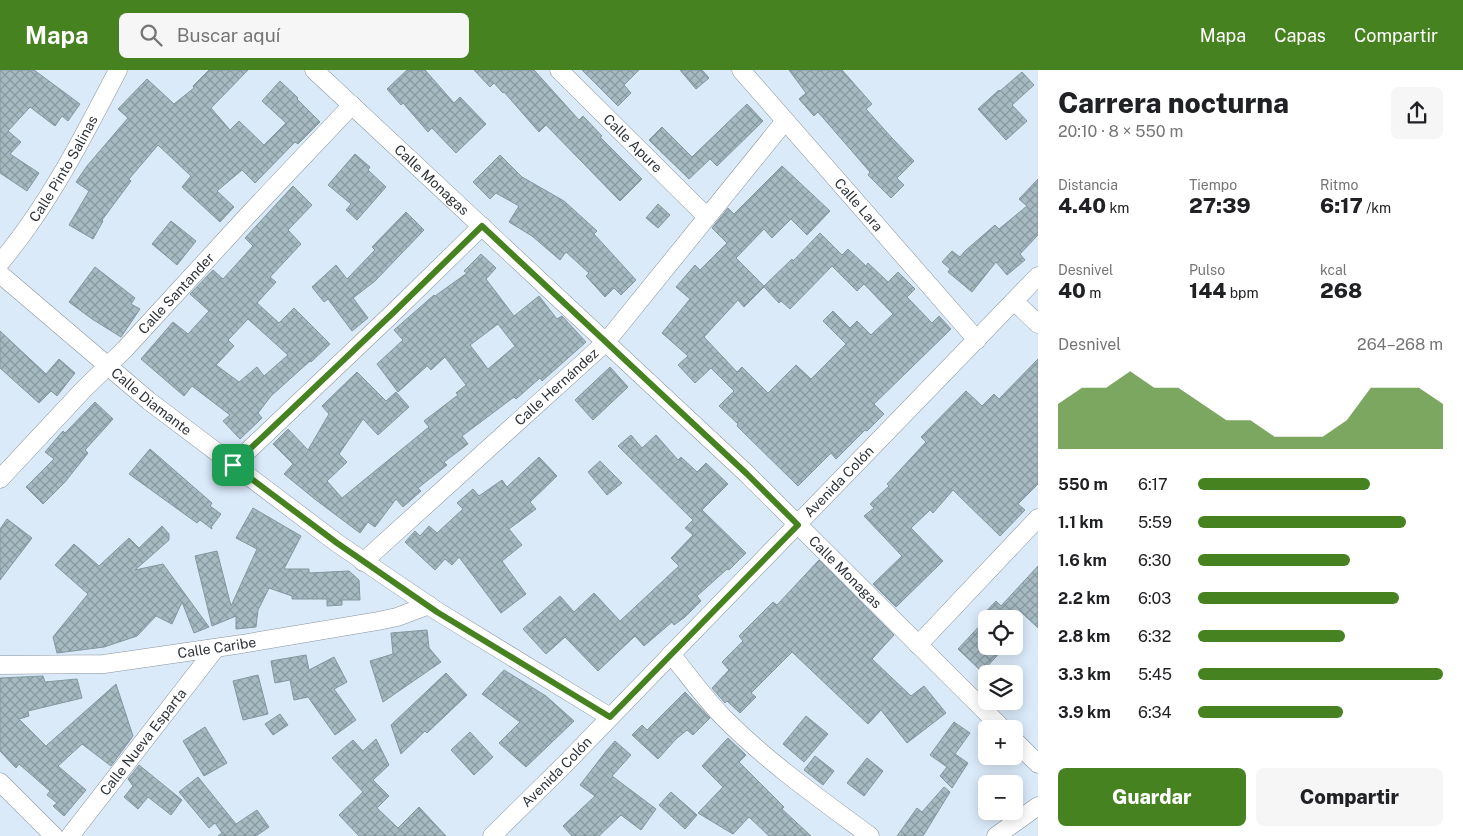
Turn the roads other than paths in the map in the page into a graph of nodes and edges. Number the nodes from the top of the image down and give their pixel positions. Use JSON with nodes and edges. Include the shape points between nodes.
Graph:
{"nodes":[{"id":1,"x":118,"y":70,"type":"edge"},
{"id":2,"x":314,"y":70,"type":"edge"},
{"id":3,"x":559,"y":70,"type":"edge"},
{"id":4,"x":741,"y":70,"type":"edge"},
{"id":5,"x":352,"y":105,"type":"junction"},
{"id":6,"x":785,"y":121,"type":"junction"},
{"id":7,"x":707,"y":217,"type":"junction"},
{"id":8,"x":482,"y":226,"type":"junction"},
{"id":9,"x":0,"y":263,"type":"edge"},
{"id":10,"x":0,"y":274,"type":"edge"},
{"id":11,"x":1038,"y":276,"type":"edge"},
{"id":12,"x":1014,"y":301,"type":"junction"},
{"id":13,"x":1038,"y":324,"type":"edge"},
{"id":14,"x":977,"y":340,"type":"junction"},
{"id":15,"x":606,"y":342,"type":"junction"},
{"id":16,"x":107,"y":366,"type":"junction"},
{"id":17,"x":233,"y":465,"type":"junction"},
{"id":18,"x":0,"y":479,"type":"edge"},
{"id":19,"x":1038,"y":518,"type":"edge"},
{"id":20,"x":798,"y":525,"type":"junction"},
{"id":21,"x":364,"y":562,"type":"junction"},
{"id":22,"x":429,"y":605,"type":"junction"},
{"id":23,"x":918,"y":645,"type":"junction"},
{"id":24,"x":216,"y":648,"type":"junction"},
{"id":25,"x":671,"y":654,"type":"junction"},
{"id":26,"x":0,"y":665,"type":"edge"},
{"id":27,"x":610,"y":717,"type":"junction"},
{"id":28,"x":993,"y":720,"type":"edge"},
{"id":29,"x":1023,"y":749,"type":"edge"},
{"id":30,"x":1038,"y":764,"type":"edge"},
{"id":31,"x":0,"y":782,"type":"edge"},
{"id":32,"x":1038,"y":806,"type":"edge"},
{"id":33,"x":54,"y":836,"type":"edge"},
{"id":34,"x":70,"y":836,"type":"edge"},
{"id":35,"x":492,"y":836,"type":"edge"},
{"id":36,"x":870,"y":836,"type":"edge"},
{"id":37,"x":996,"y":836,"type":"edge"}],
"edges":[{"from":1,"to":9,"type":"street","name":"Calle Pinto Salinas","via":[[52,189]]},
{"from":2,"to":5,"type":"street","name":"Calle Monagas"},
{"from":3,"to":7,"type":"street","name":"Calle Apure"},
{"from":4,"to":6,"type":"street","name":"Calle Lara"},
{"from":5,"to":8,"type":"street","name":"Calle Monagas"},
{"from":5,"to":16,"type":"street","name":"Calle Santander"},
{"from":6,"to":7,"type":"street","name":"Calle Hernández"},
{"from":6,"to":14,"type":"street","name":"Calle Lara"},
{"from":7,"to":15,"type":"street","name":"Calle Hernández"},
{"from":8,"to":15,"type":"street","name":"Calle Monagas"},
{"from":8,"to":17,"type":"street"},
{"from":10,"to":16,"type":"street","name":"Calle Diamante"},
{"from":11,"to":12,"type":"street","name":"Avenida Colón"},
{"from":12,"to":13,"type":"street"},
{"from":12,"to":14,"type":"street","name":"Avenida Colón"},
{"from":14,"to":20,"type":"street","name":"Avenida Colón"},
{"from":15,"to":20,"type":"street","name":"Calle Monagas"},
{"from":15,"to":21,"type":"street","name":"Calle Hernández"},
{"from":16,"to":17,"type":"street","name":"Calle Diamante"},
{"from":16,"to":18,"type":"street","name":"Calle Santander"},
{"from":17,"to":21,"type":"street","name":"Calle Diamante"},
{"from":19,"to":23,"type":"street"},
{"from":20,"to":23,"type":"street","name":"Calle Monagas"},
{"from":20,"to":25,"type":"street","name":"Avenida Colón"},
{"from":21,"to":22,"type":"street","name":"Calle Diamante"},
{"from":22,"to":24,"type":"street","name":"Calle Caribe","via":[[378,621]]},
{"from":22,"to":27,"type":"street","name":"Calle Diamante"},
{"from":23,"to":28,"type":"street","name":"Calle Monagas"},
{"from":24,"to":26,"type":"street","name":"Calle Caribe","via":[[104,664]]},
{"from":24,"to":34,"type":"street","name":"Calle Nueva Esparta"},
{"from":25,"to":27,"type":"street","name":"Avenida Colón"},
{"from":25,"to":36,"type":"street","via":[[708,701],[757,749]]},
{"from":27,"to":35,"type":"street","name":"Avenida Colón"},
{"from":29,"to":30,"type":"street"},
{"from":31,"to":33,"type":"street"},
{"from":32,"to":37,"type":"street"}]}
